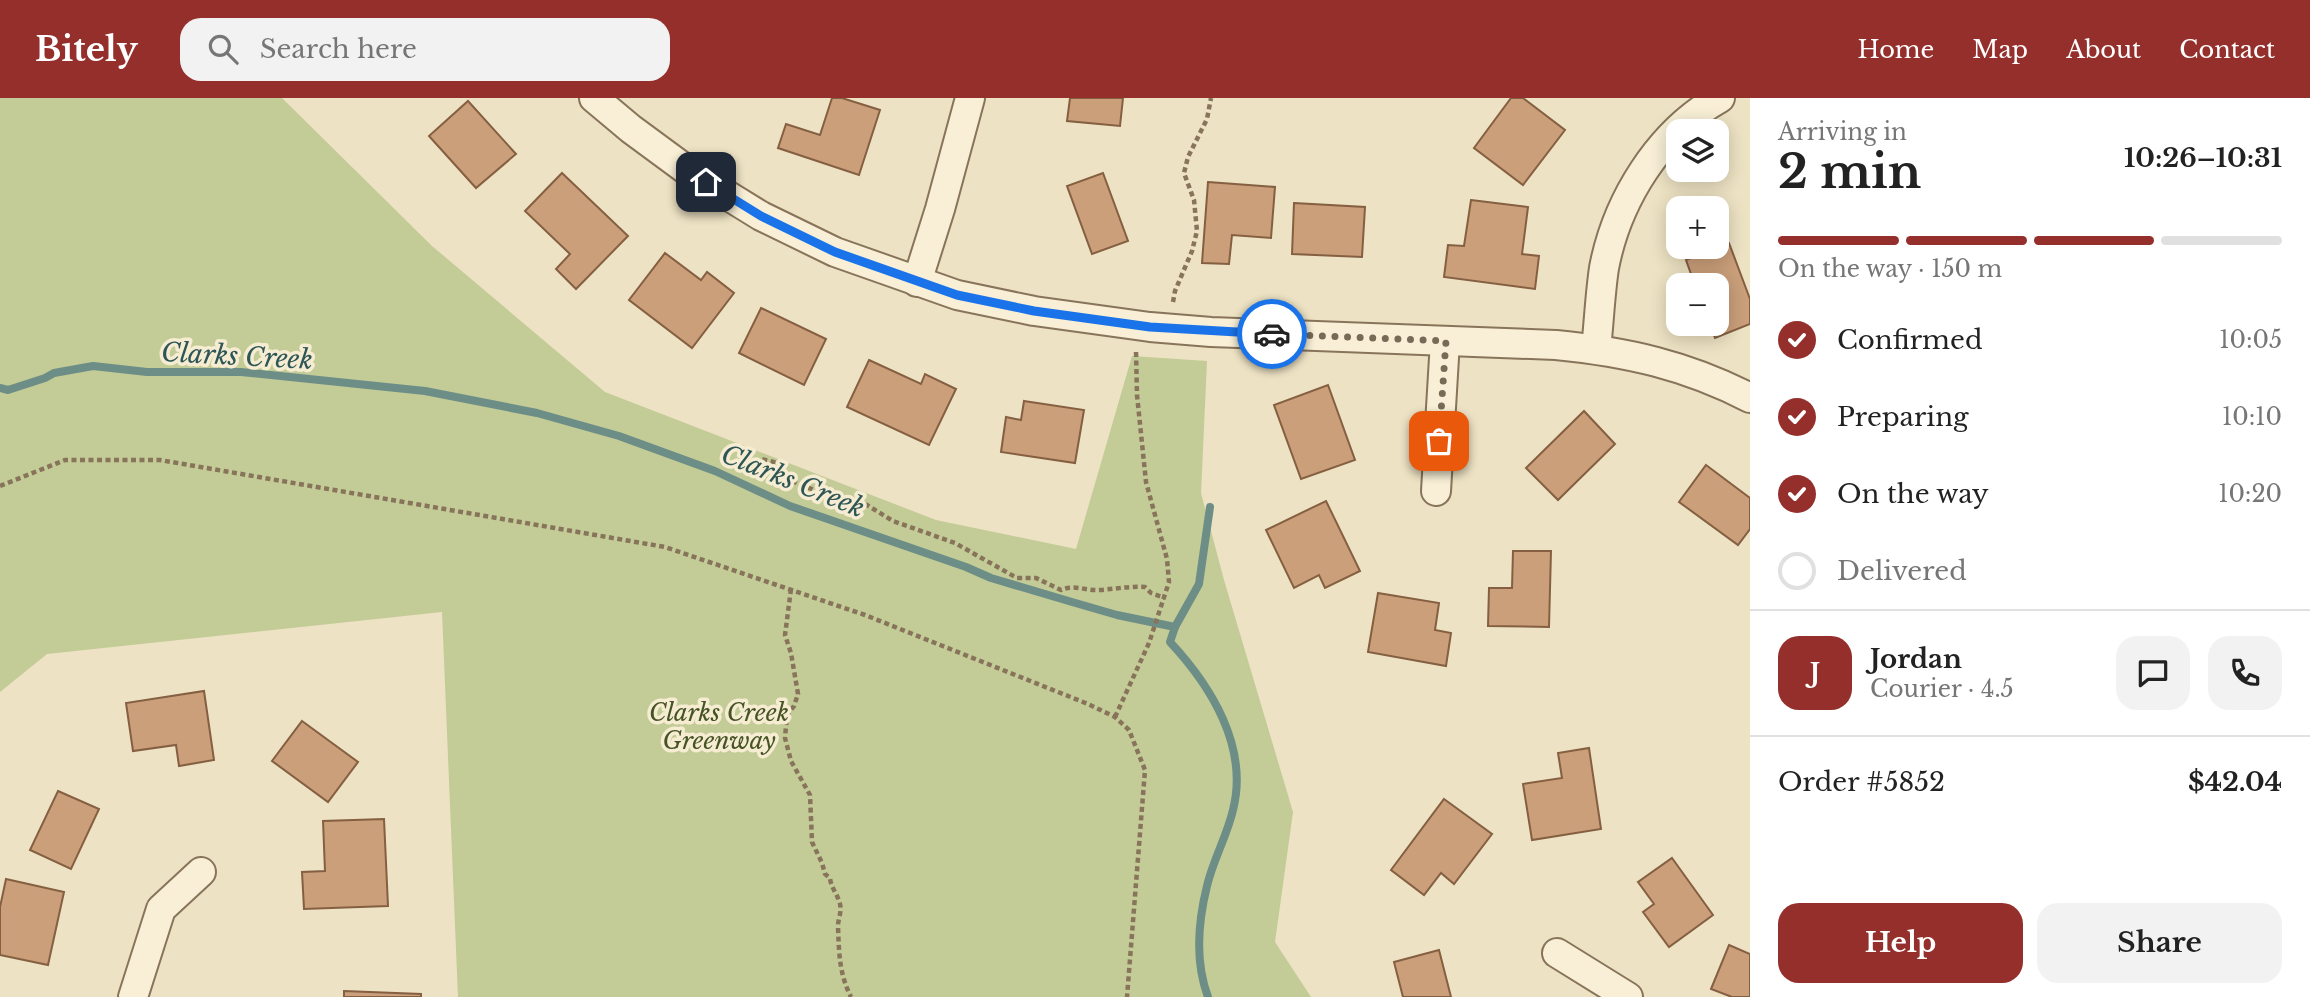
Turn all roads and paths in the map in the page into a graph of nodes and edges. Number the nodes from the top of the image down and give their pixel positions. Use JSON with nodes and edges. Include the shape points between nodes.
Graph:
{"nodes":[{"id":1,"x":594,"y":98,"type":"edge"},
{"id":2,"x":970,"y":98,"type":"edge"},
{"id":3,"x":1211,"y":98,"type":"edge"},
{"id":4,"x":1720,"y":98,"type":"edge"},
{"id":5,"x":917,"y":282,"type":"junction"},
{"id":6,"x":1136,"y":325,"type":"junction"},
{"id":7,"x":1446,"y":341,"type":"junction"},
{"id":8,"x":1596,"y":349,"type":"junction"},
{"id":9,"x":1750,"y":398,"type":"edge"},
{"id":10,"x":755,"y":463,"type":"dead end"},
{"id":11,"x":0,"y":486,"type":"edge"},
{"id":12,"x":1436,"y":491,"type":"dead end"},
{"id":13,"x":791,"y":589,"type":"junction"},
{"id":14,"x":1165,"y":598,"type":"junction"},
{"id":15,"x":1115,"y":718,"type":"junction"},
{"id":16,"x":201,"y":872,"type":"dead end"},
{"id":17,"x":1556,"y":953,"type":"dead end"},
{"id":18,"x":133,"y":997,"type":"edge"},
{"id":19,"x":851,"y":997,"type":"edge"},
{"id":20,"x":1127,"y":997,"type":"edge"},
{"id":21,"x":1628,"y":997,"type":"edge"}],
"edges":[{"from":1,"to":5,"type":"street","via":[[688,171],[761,216],[835,252]]},
{"from":2,"to":5,"type":"street"},
{"from":3,"to":6,"type":"path","via":[[1184,173],[1194,200],[1197,231],[1192,251],[1171,310]]},
{"from":4,"to":8,"type":"street","via":[[1661,146],[1635,184],[1609,247]]},
{"from":5,"to":6,"type":"street","via":[[995,304]]},
{"from":6,"to":7,"type":"street"},
{"from":6,"to":14,"type":"path","via":[[1140,438],[1146,482],[1167,559]]},
{"from":7,"to":8,"type":"street"},
{"from":7,"to":12,"type":"street"},
{"from":8,"to":9,"type":"street","via":[[1665,363]]},
{"from":10,"to":14,"type":"path","via":[[761,459],[778,463],[780,477],[867,505],[893,521],[955,543],[1017,578],[1037,578],[1061,590],[1069,586],[1098,590],[1145,587]]},
{"from":11,"to":13,"type":"path","via":[[65,460],[160,460],[665,547]]},
{"from":13,"to":15,"type":"path","via":[[866,615]]},
{"from":13,"to":19,"type":"path","via":[[785,635],[798,694],[787,715],[786,748],[810,794],[812,842],[840,903],[839,968]]},
{"from":14,"to":15,"type":"path"},
{"from":15,"to":20,"type":"path","via":[[1129,730],[1145,770]]},
{"from":16,"to":18,"type":"street","via":[[161,909]]},
{"from":17,"to":21,"type":"street"}]}
